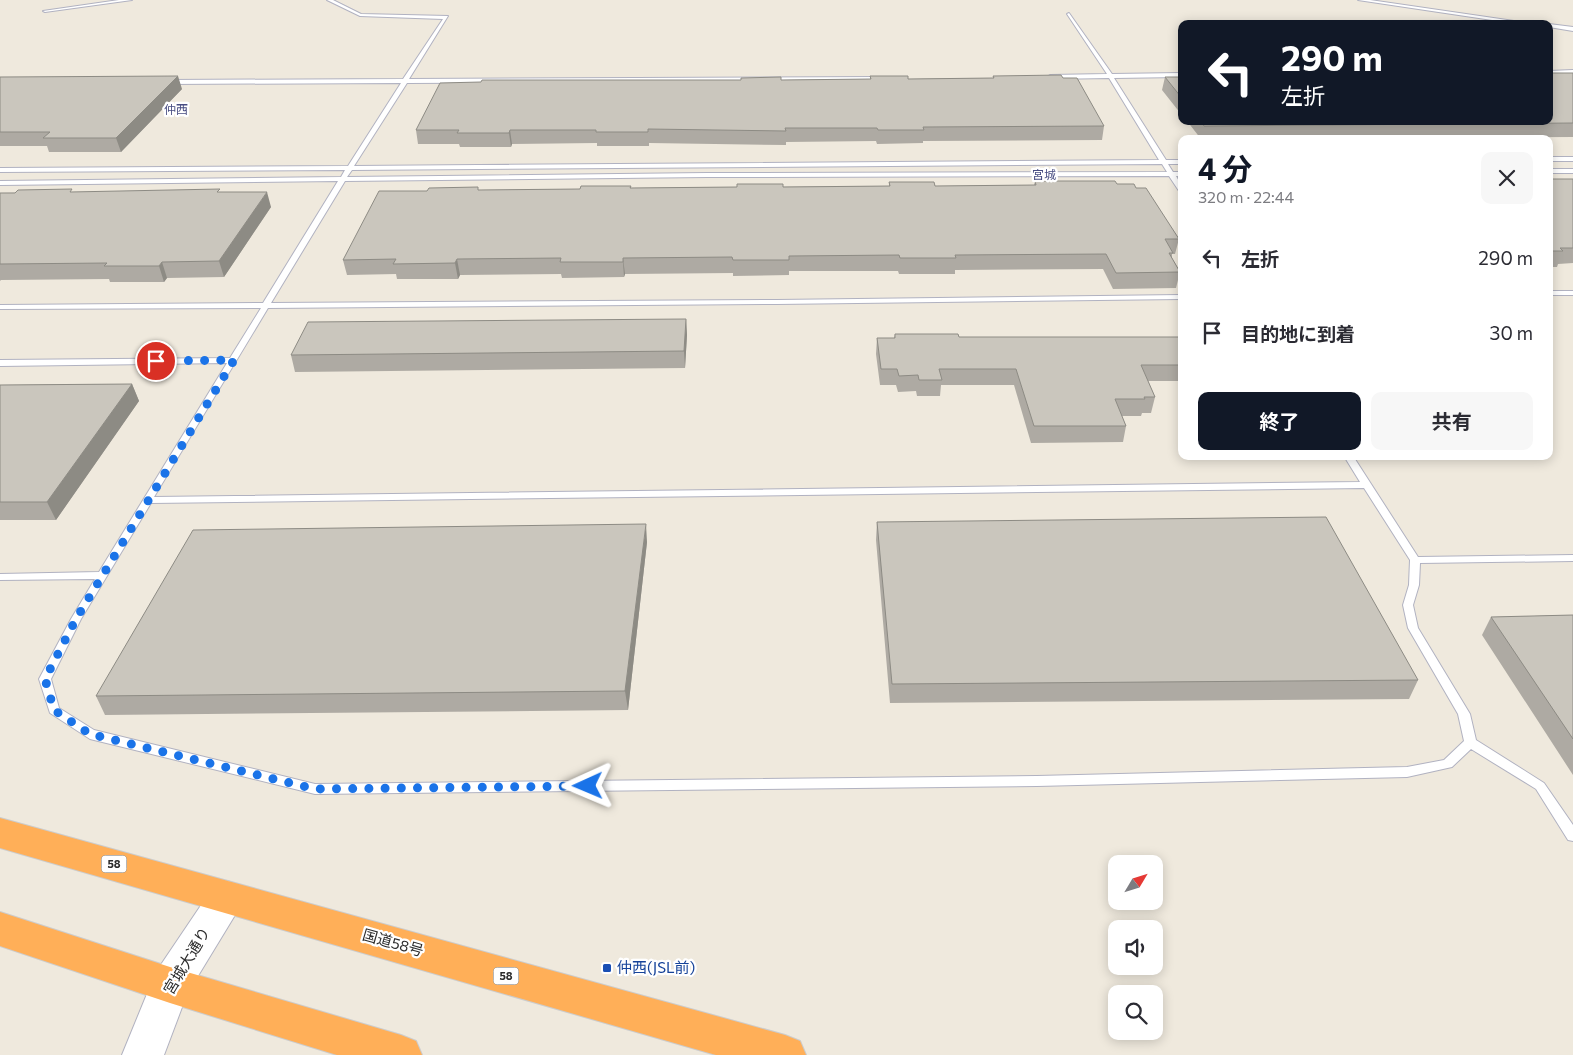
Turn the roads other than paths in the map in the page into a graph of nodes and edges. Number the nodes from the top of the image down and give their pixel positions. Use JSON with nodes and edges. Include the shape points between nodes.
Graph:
{"nodes":[{"id":1,"x":130,"y":0,"type":"edge"},
{"id":2,"x":328,"y":0,"type":"edge"},
{"id":3,"x":1360,"y":0,"type":"edge"},
{"id":4,"x":45,"y":11,"type":"dead end"},
{"id":5,"x":1068,"y":14,"type":"dead end"},
{"id":6,"x":1503,"y":20,"type":"edge"},
{"id":7,"x":1573,"y":25,"type":"edge"},
{"id":8,"x":1553,"y":27,"type":"edge"},
{"id":9,"x":1562,"y":28,"type":"junction"},
{"id":10,"x":1573,"y":29,"type":"edge"},
{"id":11,"x":1573,"y":72,"type":"edge"},
{"id":12,"x":1553,"y":73,"type":"edge"},
{"id":13,"x":1178,"y":74,"type":"edge"},
{"id":14,"x":1110,"y":75,"type":"junction"},
{"id":15,"x":1042,"y":77,"type":"edge"},
{"id":16,"x":888,"y":79,"type":"edge"},
{"id":17,"x":405,"y":80,"type":"junction"},
{"id":18,"x":158,"y":82,"type":"edge"},
{"id":19,"x":1553,"y":159,"type":"edge"},
{"id":20,"x":1573,"y":159,"type":"edge"},
{"id":21,"x":1164,"y":162,"type":"junction"},
{"id":22,"x":1178,"y":162,"type":"edge"},
{"id":23,"x":350,"y":167,"type":"junction"},
{"id":24,"x":0,"y":170,"type":"edge"},
{"id":25,"x":1553,"y":171,"type":"edge"},
{"id":26,"x":1573,"y":171,"type":"edge"},
{"id":27,"x":1172,"y":174,"type":"junction"},
{"id":28,"x":1178,"y":174,"type":"edge"},
{"id":29,"x":342,"y":180,"type":"junction"},
{"id":30,"x":0,"y":183,"type":"edge"},
{"id":31,"x":1178,"y":185,"type":"edge"},
{"id":32,"x":1553,"y":293,"type":"edge"},
{"id":33,"x":1573,"y":293,"type":"edge"},
{"id":34,"x":1178,"y":296,"type":"edge"},
{"id":35,"x":269,"y":304,"type":"junction"},
{"id":36,"x":0,"y":307,"type":"edge"},
{"id":37,"x":234,"y":360,"type":"junction"},
{"id":38,"x":0,"y":363,"type":"edge"},
{"id":39,"x":1350,"y":460,"type":"edge"},
{"id":40,"x":1366,"y":485,"type":"junction"},
{"id":41,"x":148,"y":500,"type":"junction"},
{"id":42,"x":1573,"y":558,"type":"edge"},
{"id":43,"x":1415,"y":560,"type":"junction"},
{"id":44,"x":102,"y":575,"type":"junction"},
{"id":45,"x":0,"y":577,"type":"edge"},
{"id":46,"x":1470,"y":742,"type":"junction"},
{"id":47,"x":0,"y":833,"type":"edge"},
{"id":48,"x":1573,"y":836,"type":"edge"},
{"id":49,"x":227,"y":897,"type":"junction"},
{"id":50,"x":0,"y":929,"type":"edge"},
{"id":51,"x":170,"y":985,"type":"junction"},
{"id":52,"x":143,"y":1055,"type":"edge"},
{"id":53,"x":401,"y":1055,"type":"edge"},
{"id":54,"x":785,"y":1055,"type":"edge"}],
"edges":[{"from":1,"to":4,"type":"lane"},
{"from":2,"to":17,"type":"lane","via":[[360,15],[446,17]]},
{"from":3,"to":6,"type":"lane"},
{"from":5,"to":14,"type":"lane"},
{"from":7,"to":9,"type":"lane"},
{"from":8,"to":9,"type":"lane"},
{"from":9,"to":10,"type":"lane"},
{"from":11,"to":12,"type":"lane"},
{"from":13,"to":14,"type":"lane"},
{"from":14,"to":15,"type":"lane"},
{"from":14,"to":21,"type":"lane"},
{"from":16,"to":17,"type":"lane"},
{"from":17,"to":18,"type":"lane"},
{"from":17,"to":23,"type":"lane"},
{"from":19,"to":20,"type":"lane"},
{"from":21,"to":22,"type":"lane"},
{"from":21,"to":23,"type":"lane"},
{"from":21,"to":27,"type":"lane"},
{"from":23,"to":24,"type":"lane"},
{"from":23,"to":29,"type":"lane"},
{"from":25,"to":26,"type":"lane"},
{"from":27,"to":28,"type":"lane"},
{"from":27,"to":29,"type":"lane"},
{"from":27,"to":31,"type":"lane"},
{"from":29,"to":30,"type":"lane"},
{"from":29,"to":35,"type":"lane"},
{"from":32,"to":33,"type":"lane"},
{"from":34,"to":35,"type":"lane"},
{"from":35,"to":36,"type":"lane"},
{"from":35,"to":37,"type":"lane"},
{"from":37,"to":38,"type":"lane"},
{"from":37,"to":41,"type":"lane"},
{"from":39,"to":40,"type":"lane"},
{"from":40,"to":41,"type":"lane"},
{"from":40,"to":43,"type":"lane"},
{"from":41,"to":44,"type":"lane"},
{"from":42,"to":43,"type":"lane"},
{"from":43,"to":46,"type":"lane","via":[[1414,586],[1408,605],[1413,628],[1464,714]]},
{"from":44,"to":45,"type":"lane"},
{"from":44,"to":46,"type":"lane","via":[[45,679],[54,710],[90,734],[315,789],[1037,781],[1407,772],[1448,764]]},
{"from":46,"to":48,"type":"lane","via":[[1540,786]]},
{"from":47,"to":49,"type":"highway","name":"国道58号","number":"58"},
{"from":49,"to":51,"type":"street","name":"宮城大通り"},
{"from":49,"to":54,"type":"highway","name":"国道58号","number":"58"},
{"from":50,"to":51,"type":"highway"},
{"from":51,"to":52,"type":"street","name":"宮城大通り"},
{"from":51,"to":53,"type":"highway"}]}
